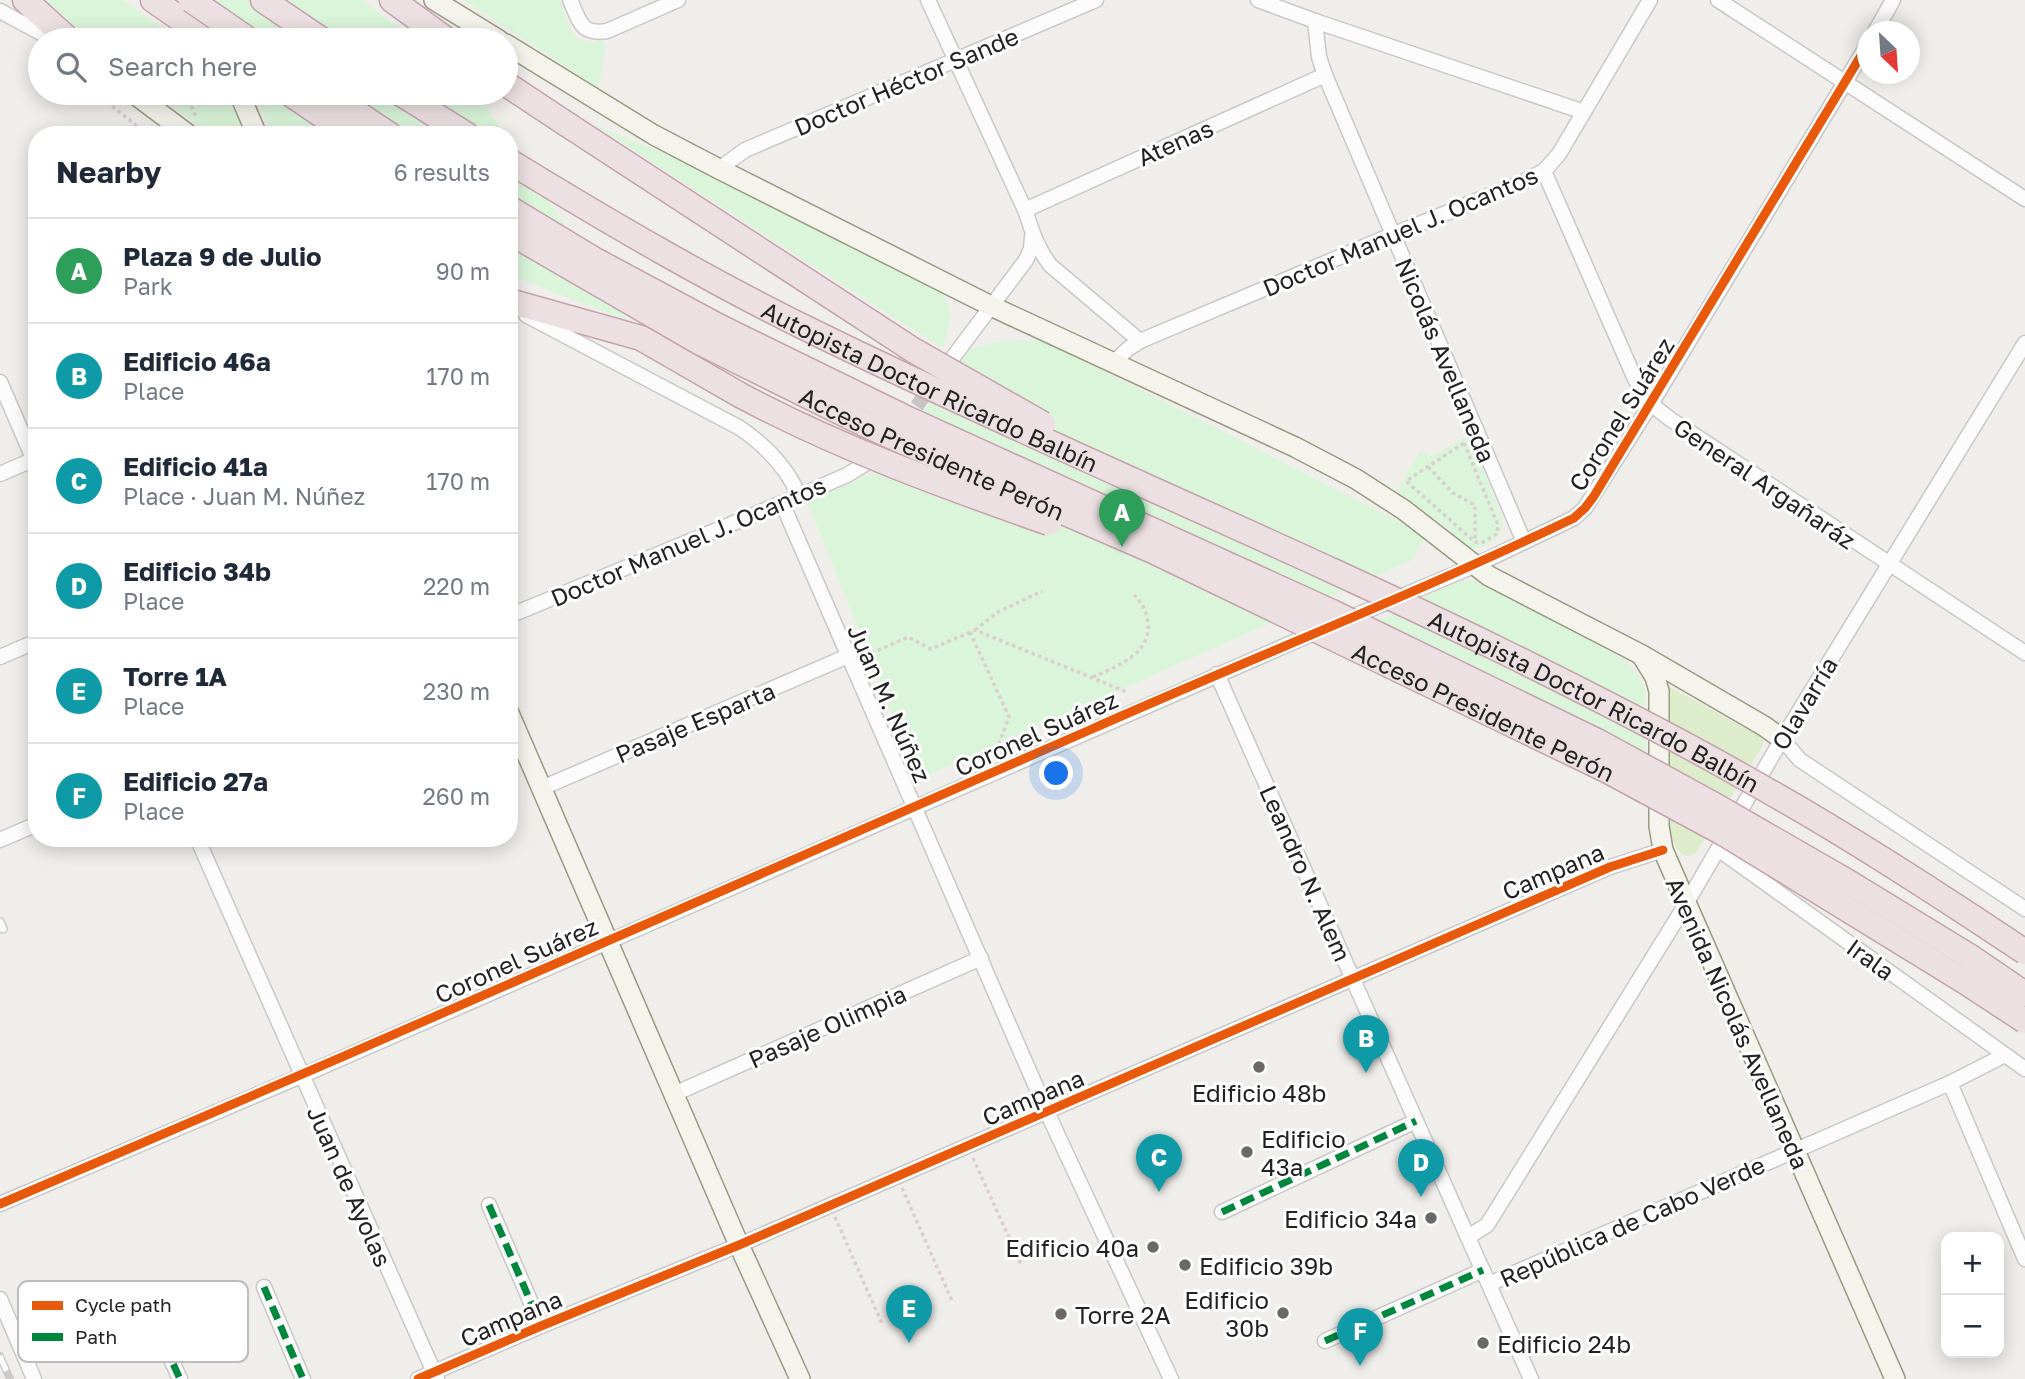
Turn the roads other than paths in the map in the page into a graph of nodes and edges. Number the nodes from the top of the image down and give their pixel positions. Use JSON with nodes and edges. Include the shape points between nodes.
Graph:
{"nodes":[{"id":1,"x":25,"y":0,"type":"edge"},
{"id":2,"x":153,"y":0,"type":"edge"},
{"id":3,"x":191,"y":0,"type":"edge"},
{"id":4,"x":199,"y":0,"type":"edge"},
{"id":5,"x":263,"y":0,"type":"edge"},
{"id":6,"x":392,"y":0,"type":"edge"},
{"id":7,"x":434,"y":0,"type":"edge"},
{"id":8,"x":570,"y":0,"type":"edge"},
{"id":9,"x":678,"y":0,"type":"edge"},
{"id":10,"x":928,"y":0,"type":"edge"},
{"id":11,"x":1096,"y":0,"type":"edge"},
{"id":12,"x":1258,"y":0,"type":"edge"},
{"id":13,"x":1650,"y":0,"type":"edge"},
{"id":14,"x":1718,"y":0,"type":"edge"},
{"id":15,"x":1894,"y":0,"type":"edge"},
{"id":16,"x":0,"y":11,"type":"edge"},
{"id":17,"x":1315,"y":21,"type":"junction"},
{"id":18,"x":1882,"y":21,"type":"edge"},
{"id":19,"x":32,"y":28,"type":"edge"},
{"id":20,"x":56,"y":28,"type":"edge"},
{"id":21,"x":196,"y":28,"type":"edge"},
{"id":22,"x":210,"y":28,"type":"edge"},
{"id":23,"x":232,"y":28,"type":"edge"},
{"id":24,"x":304,"y":28,"type":"edge"},
{"id":25,"x":430,"y":28,"type":"edge"},
{"id":26,"x":480,"y":28,"type":"edge"},
{"id":27,"x":518,"y":51,"type":"edge"},
{"id":28,"x":954,"y":59,"type":"junction"},
{"id":29,"x":1857,"y":61,"type":"edge"},
{"id":30,"x":1325,"y":75,"type":"junction"},
{"id":31,"x":1844,"y":83,"type":"junction"},
{"id":32,"x":518,"y":92,"type":"edge"},
{"id":33,"x":153,"y":105,"type":"edge"},
{"id":34,"x":244,"y":105,"type":"edge"},
{"id":35,"x":307,"y":105,"type":"edge"},
{"id":36,"x":345,"y":105,"type":"edge"},
{"id":37,"x":419,"y":105,"type":"edge"},
{"id":38,"x":1584,"y":112,"type":"junction"},
{"id":39,"x":188,"y":126,"type":"edge"},
{"id":40,"x":253,"y":126,"type":"edge"},
{"id":41,"x":338,"y":126,"type":"edge"},
{"id":42,"x":376,"y":126,"type":"edge"},
{"id":43,"x":453,"y":126,"type":"edge"},
{"id":44,"x":518,"y":166,"type":"edge"},
{"id":45,"x":719,"y":169,"type":"junction"},
{"id":46,"x":1544,"y":171,"type":"junction"},
{"id":47,"x":2025,"y":198,"type":"edge"},
{"id":48,"x":1025,"y":209,"type":"junction"},
{"id":49,"x":518,"y":213,"type":"edge"},
{"id":50,"x":1392,"y":234,"type":"junction"},
{"id":51,"x":518,"y":237,"type":"edge"},
{"id":52,"x":1032,"y":237,"type":"junction"},
{"id":53,"x":518,"y":304,"type":"edge"},
{"id":54,"x":991,"y":306,"type":"junction"},
{"id":55,"x":518,"y":312,"type":"edge"},
{"id":56,"x":1140,"y":341,"type":"junction"},
{"id":57,"x":2025,"y":343,"type":"edge"},
{"id":58,"x":951,"y":360,"type":"dead end"},
{"id":59,"x":1114,"y":362,"type":"junction"},
{"id":60,"x":0,"y":382,"type":"edge"},
{"id":61,"x":1651,"y":404,"type":"junction"},
{"id":62,"x":28,"y":444,"type":"edge"},
{"id":63,"x":865,"y":464,"type":"dead end"},
{"id":64,"x":28,"y":465,"type":"edge"},
{"id":65,"x":0,"y":474,"type":"edge"},
{"id":66,"x":1168,"y":495,"type":"junction"},
{"id":67,"x":799,"y":496,"type":"junction"},
{"id":68,"x":782,"y":503,"type":"junction"},
{"id":69,"x":1524,"y":542,"type":"junction"},
{"id":70,"x":1888,"y":565,"type":"junction"},
{"id":71,"x":1474,"y":566,"type":"junction"},
{"id":72,"x":1217,"y":582,"type":"junction"},
{"id":73,"x":518,"y":612,"type":"edge"},
{"id":74,"x":28,"y":645,"type":"edge"},
{"id":75,"x":2025,"y":653,"type":"edge"},
{"id":76,"x":1642,"y":655,"type":"junction"},
{"id":77,"x":0,"y":657,"type":"edge"},
{"id":78,"x":849,"y":659,"type":"junction"},
{"id":79,"x":1217,"y":674,"type":"junction"},
{"id":80,"x":518,"y":733,"type":"edge"},
{"id":81,"x":1782,"y":738,"type":"junction"},
{"id":82,"x":542,"y":788,"type":"junction"},
{"id":83,"x":915,"y":807,"type":"junction"},
{"id":84,"x":28,"y":828,"type":"edge"},
{"id":85,"x":0,"y":839,"type":"edge"},
{"id":86,"x":201,"y":847,"type":"edge"},
{"id":87,"x":1718,"y":849,"type":"junction"},
{"id":88,"x":1662,"y":850,"type":"junction"},
{"id":89,"x":1686,"y":904,"type":"junction"},
{"id":90,"x":2025,"y":909,"type":"edge"},
{"id":91,"x":608,"y":940,"type":"junction"},
{"id":92,"x":2025,"y":952,"type":"edge"},
{"id":93,"x":981,"y":958,"type":"junction"},
{"id":94,"x":1352,"y":978,"type":"junction"},
{"id":95,"x":2025,"y":994,"type":"edge"},
{"id":96,"x":2025,"y":1021,"type":"edge"},
{"id":97,"x":2005,"y":1055,"type":"junction"},
{"id":98,"x":2025,"y":1069,"type":"edge"},
{"id":99,"x":301,"y":1076,"type":"junction"},
{"id":100,"x":1950,"y":1083,"type":"junction"},
{"id":101,"x":674,"y":1094,"type":"junction"},
{"id":102,"x":1047,"y":1112,"type":"junction"},
{"id":103,"x":1416,"y":1121,"type":"junction"},
{"id":104,"x":1794,"y":1150,"type":"junction"},
{"id":105,"x":0,"y":1204,"type":"edge"},
{"id":106,"x":489,"y":1205,"type":"dead end"},
{"id":107,"x":1222,"y":1212,"type":"dead end"},
{"id":108,"x":1468,"y":1237,"type":"junction"},
{"id":109,"x":739,"y":1245,"type":"junction"},
{"id":110,"x":2025,"y":1258,"type":"edge"},
{"id":111,"x":1486,"y":1277,"type":"junction"},
{"id":112,"x":264,"y":1287,"type":"dead end"},
{"id":113,"x":0,"y":1299,"type":"edge"},
{"id":114,"x":541,"y":1326,"type":"junction"},
{"id":115,"x":18,"y":1341,"type":"edge"},
{"id":116,"x":1325,"y":1341,"type":"dead end"},
{"id":117,"x":27,"y":1362,"type":"edge"},
{"id":118,"x":172,"y":1362,"type":"edge"},
{"id":119,"x":435,"y":1376,"type":"edge"},
{"id":120,"x":34,"y":1379,"type":"edge"},
{"id":121,"x":180,"y":1379,"type":"edge"},
{"id":122,"x":303,"y":1379,"type":"edge"},
{"id":123,"x":418,"y":1379,"type":"edge"},
{"id":124,"x":800,"y":1379,"type":"edge"},
{"id":125,"x":1171,"y":1379,"type":"edge"},
{"id":126,"x":1531,"y":1379,"type":"edge"},
{"id":127,"x":1895,"y":1379,"type":"edge"}],
"edges":[{"from":1,"to":20,"type":"highway"},
{"from":2,"to":21,"type":"highway"},
{"from":3,"to":23,"type":"highway","bridge":true},
{"from":4,"to":22,"type":"main road"},
{"from":5,"to":24,"type":"highway"},
{"from":6,"to":25,"type":"highway"},
{"from":7,"to":26,"type":"main road"},
{"from":8,"to":9,"type":"street","via":[[583,28],[597,32]]},
{"from":10,"to":28,"type":"street"},
{"from":11,"to":28,"type":"street","name":"Doctor Héctor Sande"},
{"from":12,"to":17,"type":"street"},
{"from":13,"to":38,"type":"street","name":"Doctor Manuel J. Ocantos"},
{"from":14,"to":31,"type":"street"},
{"from":15,"to":18,"type":"street"},
{"from":16,"to":19,"type":"street"},
{"from":17,"to":30,"type":"street","name":"Nicolás Avellaneda"},
{"from":17,"to":38,"type":"street"},
{"from":27,"to":45,"type":"main road"},
{"from":28,"to":45,"type":"street","name":"Doctor Héctor Sande","via":[[744,150]]},
{"from":28,"to":48,"type":"street"},
{"from":29,"to":31,"type":"street","name":"Coronel Suárez"},
{"from":30,"to":48,"type":"street","name":"Atenas"},
{"from":30,"to":50,"type":"street","name":"Nicolás Avellaneda"},
{"from":31,"to":47,"type":"street"},
{"from":31,"to":61,"type":"street","name":"Coronel Suárez"},
{"from":32,"to":66,"type":"highway","bridge":true,"via":[[913,350]]},
{"from":33,"to":39,"type":"main road"},
{"from":34,"to":40,"type":"main road"},
{"from":35,"to":41,"type":"highway"},
{"from":36,"to":42,"type":"highway"},
{"from":37,"to":43,"type":"highway"},
{"from":38,"to":46,"type":"street","name":"Doctor Manuel J. Ocantos"},
{"from":44,"to":66,"type":"highway","name":"Autopista Doctor Ricardo Balbín","bridge":true,"via":[[685,264],[820,335]]},
{"from":45,"to":54,"type":"main road"},
{"from":46,"to":50,"type":"street","name":"Doctor Manuel J. Ocantos"},
{"from":46,"to":61,"type":"street","name":"General Argañaráz","via":[[1635,379]]},
{"from":48,"to":52,"type":"street"},
{"from":49,"to":95,"type":"highway","name":"Autopista Doctor Ricardo Balbín","bridge":true,"via":[[777,355],[1599,741],[1849,882]]},
{"from":50,"to":56,"type":"street","name":"Doctor Manuel J. Ocantos"},
{"from":50,"to":69,"type":"street","name":"Nicolás Avellaneda"},
{"from":51,"to":72,"type":"highway","name":"Acceso Presidente Perón","bridge":true,"via":[[701,342],[820,402]]},
{"from":52,"to":54,"type":"street","via":[[1026,260]]},
{"from":52,"to":56,"type":"street","via":[[1049,265]]},
{"from":53,"to":72,"type":"highway","bridge":true,"via":[[641,338],[740,395],[844,446]]},
{"from":54,"to":58,"type":"street"},
{"from":54,"to":59,"type":"main road"},
{"from":55,"to":67,"type":"street","via":[[740,428],[766,448]]},
{"from":56,"to":59,"type":"street","name":"Doctor Manuel J. Ocantos"},
{"from":57,"to":70,"type":"street","name":"Olavarría"},
{"from":59,"to":71,"type":"main road","via":[[1356,479],[1404,510]]},
{"from":60,"to":62,"type":"street"},
{"from":61,"to":69,"type":"street","name":"Coronel Suárez","via":[[1585,509]]},
{"from":61,"to":70,"type":"street","name":"General Argañaráz"},
{"from":63,"to":67,"type":"street","name":"Doctor Manuel J. Ocantos"},
{"from":64,"to":65,"type":"street"},
{"from":66,"to":92,"type":"highway","name":"Autopista Doctor Ricardo Balbín","bridge":true,"via":[[1503,651],[1636,719],[1845,836]]},
{"from":67,"to":68,"type":"street","name":"Doctor Manuel J. Ocantos"},
{"from":68,"to":73,"type":"street","name":"Doctor Manuel J. Ocantos"},
{"from":68,"to":78,"type":"street","name":"Juan M. Núñez"},
{"from":69,"to":71,"type":"street","name":"Coronel Suárez"},
{"from":70,"to":75,"type":"street","name":"General Argañaráz"},
{"from":70,"to":81,"type":"street","name":"Olavarría"},
{"from":71,"to":76,"type":"main road"},
{"from":71,"to":79,"type":"street","name":"Coronel Suárez"},
{"from":72,"to":96,"type":"highway","name":"Acceso Presidente Perón","bridge":true,"via":[[1620,777],[1723,833]]},
{"from":74,"to":77,"type":"street"},
{"from":76,"to":81,"type":"main road"},
{"from":76,"to":88,"type":"main road","name":"Avenida Nicolás Avellaneda","via":[[1659,691]]},
{"from":78,"to":82,"type":"street","name":"Pasaje Esparta"},
{"from":78,"to":83,"type":"street","name":"Juan M. Núñez"},
{"from":79,"to":83,"type":"street","name":"Coronel Suárez"},
{"from":79,"to":94,"type":"street","name":"Leandro N. Alem"},
{"from":80,"to":82,"type":"main road"},
{"from":81,"to":87,"type":"street","name":"Olavarría"},
{"from":81,"to":90,"type":"street","via":[[1800,760]]},
{"from":82,"to":91,"type":"main road"},
{"from":83,"to":91,"type":"street","name":"Coronel Suárez"},
{"from":83,"to":93,"type":"street","name":"Juan M. Núñez"},
{"from":84,"to":85,"type":"street"},
{"from":86,"to":99,"type":"street","name":"Juan de Ayolas"},
{"from":87,"to":89,"type":"street","name":"Olavarría"},
{"from":87,"to":97,"type":"street","name":"Irala"},
{"from":88,"to":89,"type":"main road","name":"Avenida Nicolás Avellaneda"},
{"from":88,"to":94,"type":"street","name":"Campana","via":[[1610,867]]},
{"from":89,"to":104,"type":"main road","name":"Avenida Nicolás Avellaneda"},
{"from":89,"to":108,"type":"street","name":"Olavarría","via":[[1487,1225]]},
{"from":91,"to":99,"type":"street","name":"Coronel Suárez"},
{"from":91,"to":101,"type":"main road"},
{"from":93,"to":101,"type":"street","name":"Pasaje Olimpia"},
{"from":93,"to":102,"type":"street","name":"Juan M. Núñez"},
{"from":94,"to":102,"type":"street","name":"Campana"},
{"from":94,"to":103,"type":"street","name":"Leandro N. Alem"},
{"from":97,"to":98,"type":"street","name":"Irala"},
{"from":97,"to":100,"type":"street","name":"República de Cabo Verde"},
{"from":99,"to":105,"type":"street","name":"Coronel Suárez"},
{"from":99,"to":119,"type":"street","name":"Juan de Ayolas"},
{"from":100,"to":104,"type":"street","name":"República de Cabo Verde"},
{"from":100,"to":110,"type":"street"},
{"from":101,"to":109,"type":"main road"},
{"from":102,"to":109,"type":"street","name":"Campana"},
{"from":102,"to":125,"type":"street","name":"Juan M. Núñez"},
{"from":103,"to":107,"type":"street"},
{"from":103,"to":108,"type":"street","name":"Leandro N. Alem"},
{"from":104,"to":111,"type":"street","name":"República de Cabo Verde"},
{"from":104,"to":127,"type":"main road","name":"Avenida Nicolás Avellaneda"},
{"from":106,"to":114,"type":"street"},
{"from":108,"to":111,"type":"street","name":"Leandro N. Alem"},
{"from":109,"to":114,"type":"street","name":"Campana"},
{"from":109,"to":124,"type":"main road"},
{"from":111,"to":116,"type":"street","name":"República de Cabo Verde"},
{"from":111,"to":126,"type":"street","name":"Leandro N. Alem"},
{"from":112,"to":122,"type":"street"},
{"from":113,"to":115,"type":"street"},
{"from":114,"to":119,"type":"street","name":"Campana"},
{"from":117,"to":120,"type":"street"},
{"from":118,"to":121,"type":"street"},
{"from":119,"to":123,"type":"street","name":"Campana"}]}
